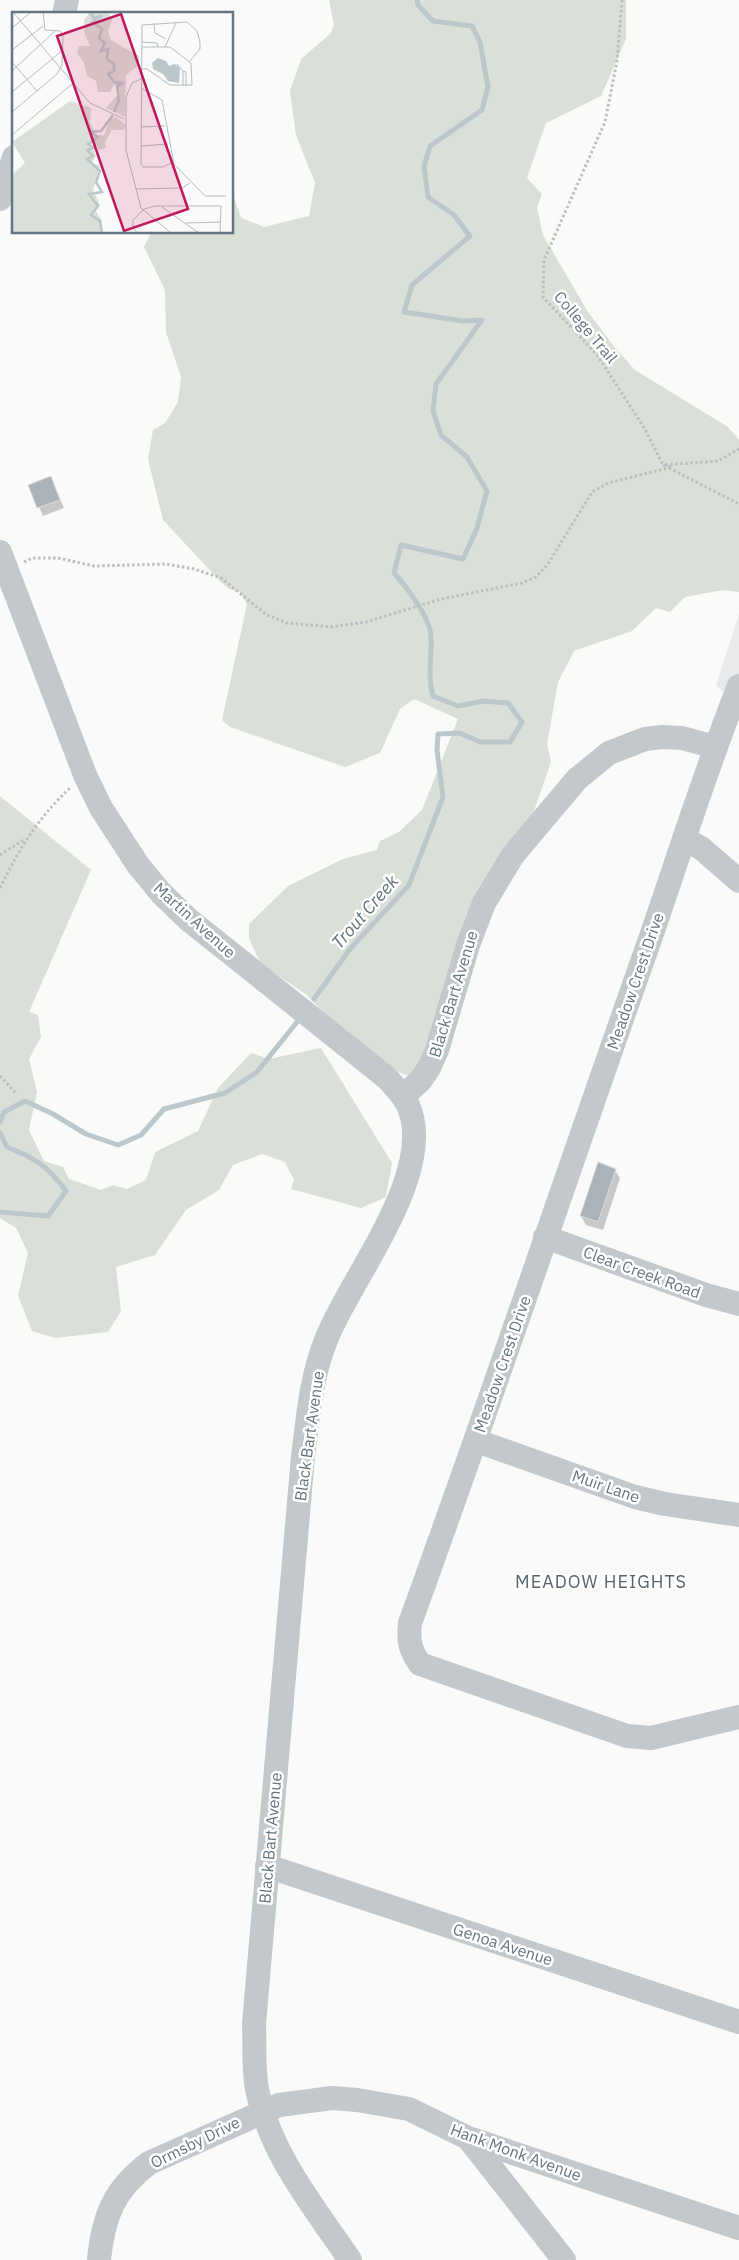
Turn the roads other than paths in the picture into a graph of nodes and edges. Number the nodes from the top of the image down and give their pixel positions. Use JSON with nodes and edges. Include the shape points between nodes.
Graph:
{"nodes":[{"id":1,"x":8,"y":165,"type":"edge"},
{"id":2,"x":0,"y":199,"type":"edge"},
{"id":3,"x":4,"y":561,"type":"edge"},
{"id":4,"x":739,"y":686,"type":"edge"},
{"id":5,"x":714,"y":747,"type":"junction"},
{"id":6,"x":685,"y":839,"type":"junction"},
{"id":7,"x":739,"y":882,"type":"edge"},
{"id":8,"x":403,"y":1096,"type":"junction"},
{"id":9,"x":545,"y":1237,"type":"junction"},
{"id":10,"x":739,"y":1304,"type":"edge"},
{"id":11,"x":477,"y":1441,"type":"junction"},
{"id":12,"x":739,"y":1515,"type":"edge"},
{"id":13,"x":739,"y":1717,"type":"edge"},
{"id":14,"x":268,"y":1866,"type":"junction"},
{"id":15,"x":739,"y":2022,"type":"edge"},
{"id":16,"x":263,"y":2111,"type":"junction"},
{"id":17,"x":468,"y":2138,"type":"junction"},
{"id":18,"x":739,"y":2228,"type":"edge"},
{"id":19,"x":99,"y":2260,"type":"edge"},
{"id":20,"x":350,"y":2260,"type":"edge"},
{"id":21,"x":564,"y":2260,"type":"edge"}],
"edges":[{"from":1,"to":2,"type":"street"},
{"from":3,"to":8,"type":"street","name":"Martin Avenue","via":[[85,775],[118,837],[161,893],[219,945],[364,1058]]},
{"from":4,"to":5,"type":"street","name":"Meadow Crest Drive"},
{"from":5,"to":6,"type":"street","name":"Meadow Crest Drive"},
{"from":5,"to":8,"type":"street","name":"Black Bart Avenue","via":[[682,738],[662,736],[645,739],[609,753],[578,779],[513,855],[484,903],[437,1050],[420,1081]]},
{"from":6,"to":7,"type":"street","via":[[701,848]]},
{"from":6,"to":9,"type":"street","name":"Meadow Crest Drive"},
{"from":8,"to":14,"type":"street","name":"Black Bart Avenue","via":[[413,1124],[410,1165],[394,1210],[333,1323],[311,1393]]},
{"from":9,"to":10,"type":"street","name":"Clear Creek Road"},
{"from":9,"to":11,"type":"street","name":"Meadow Crest Drive"},
{"from":11,"to":12,"type":"street","name":"Muir Lane","via":[[635,1497]]},
{"from":11,"to":13,"type":"street","name":"Meadow Crest Drive","via":[[410,1623],[408,1639],[411,1652],[420,1664],[627,1736],[651,1738]]},
{"from":14,"to":15,"type":"street","name":"Genoa Avenue"},
{"from":14,"to":16,"type":"street","name":"Black Bart Avenue","via":[[254,2024],[257,2087]]},
{"from":16,"to":17,"type":"street","name":"Hank Monk Avenue","via":[[279,2104],[306,2100],[357,2100],[409,2109]]},
{"from":16,"to":19,"type":"street","name":"Ormsby Drive","via":[[171,2151],[130,2177],[116,2196],[106,2219]]},
{"from":16,"to":20,"type":"street","name":"Black Bart Avenue","via":[[276,2148]]},
{"from":17,"to":18,"type":"street","name":"Hank Monk Avenue"},
{"from":17,"to":21,"type":"street"}]}
